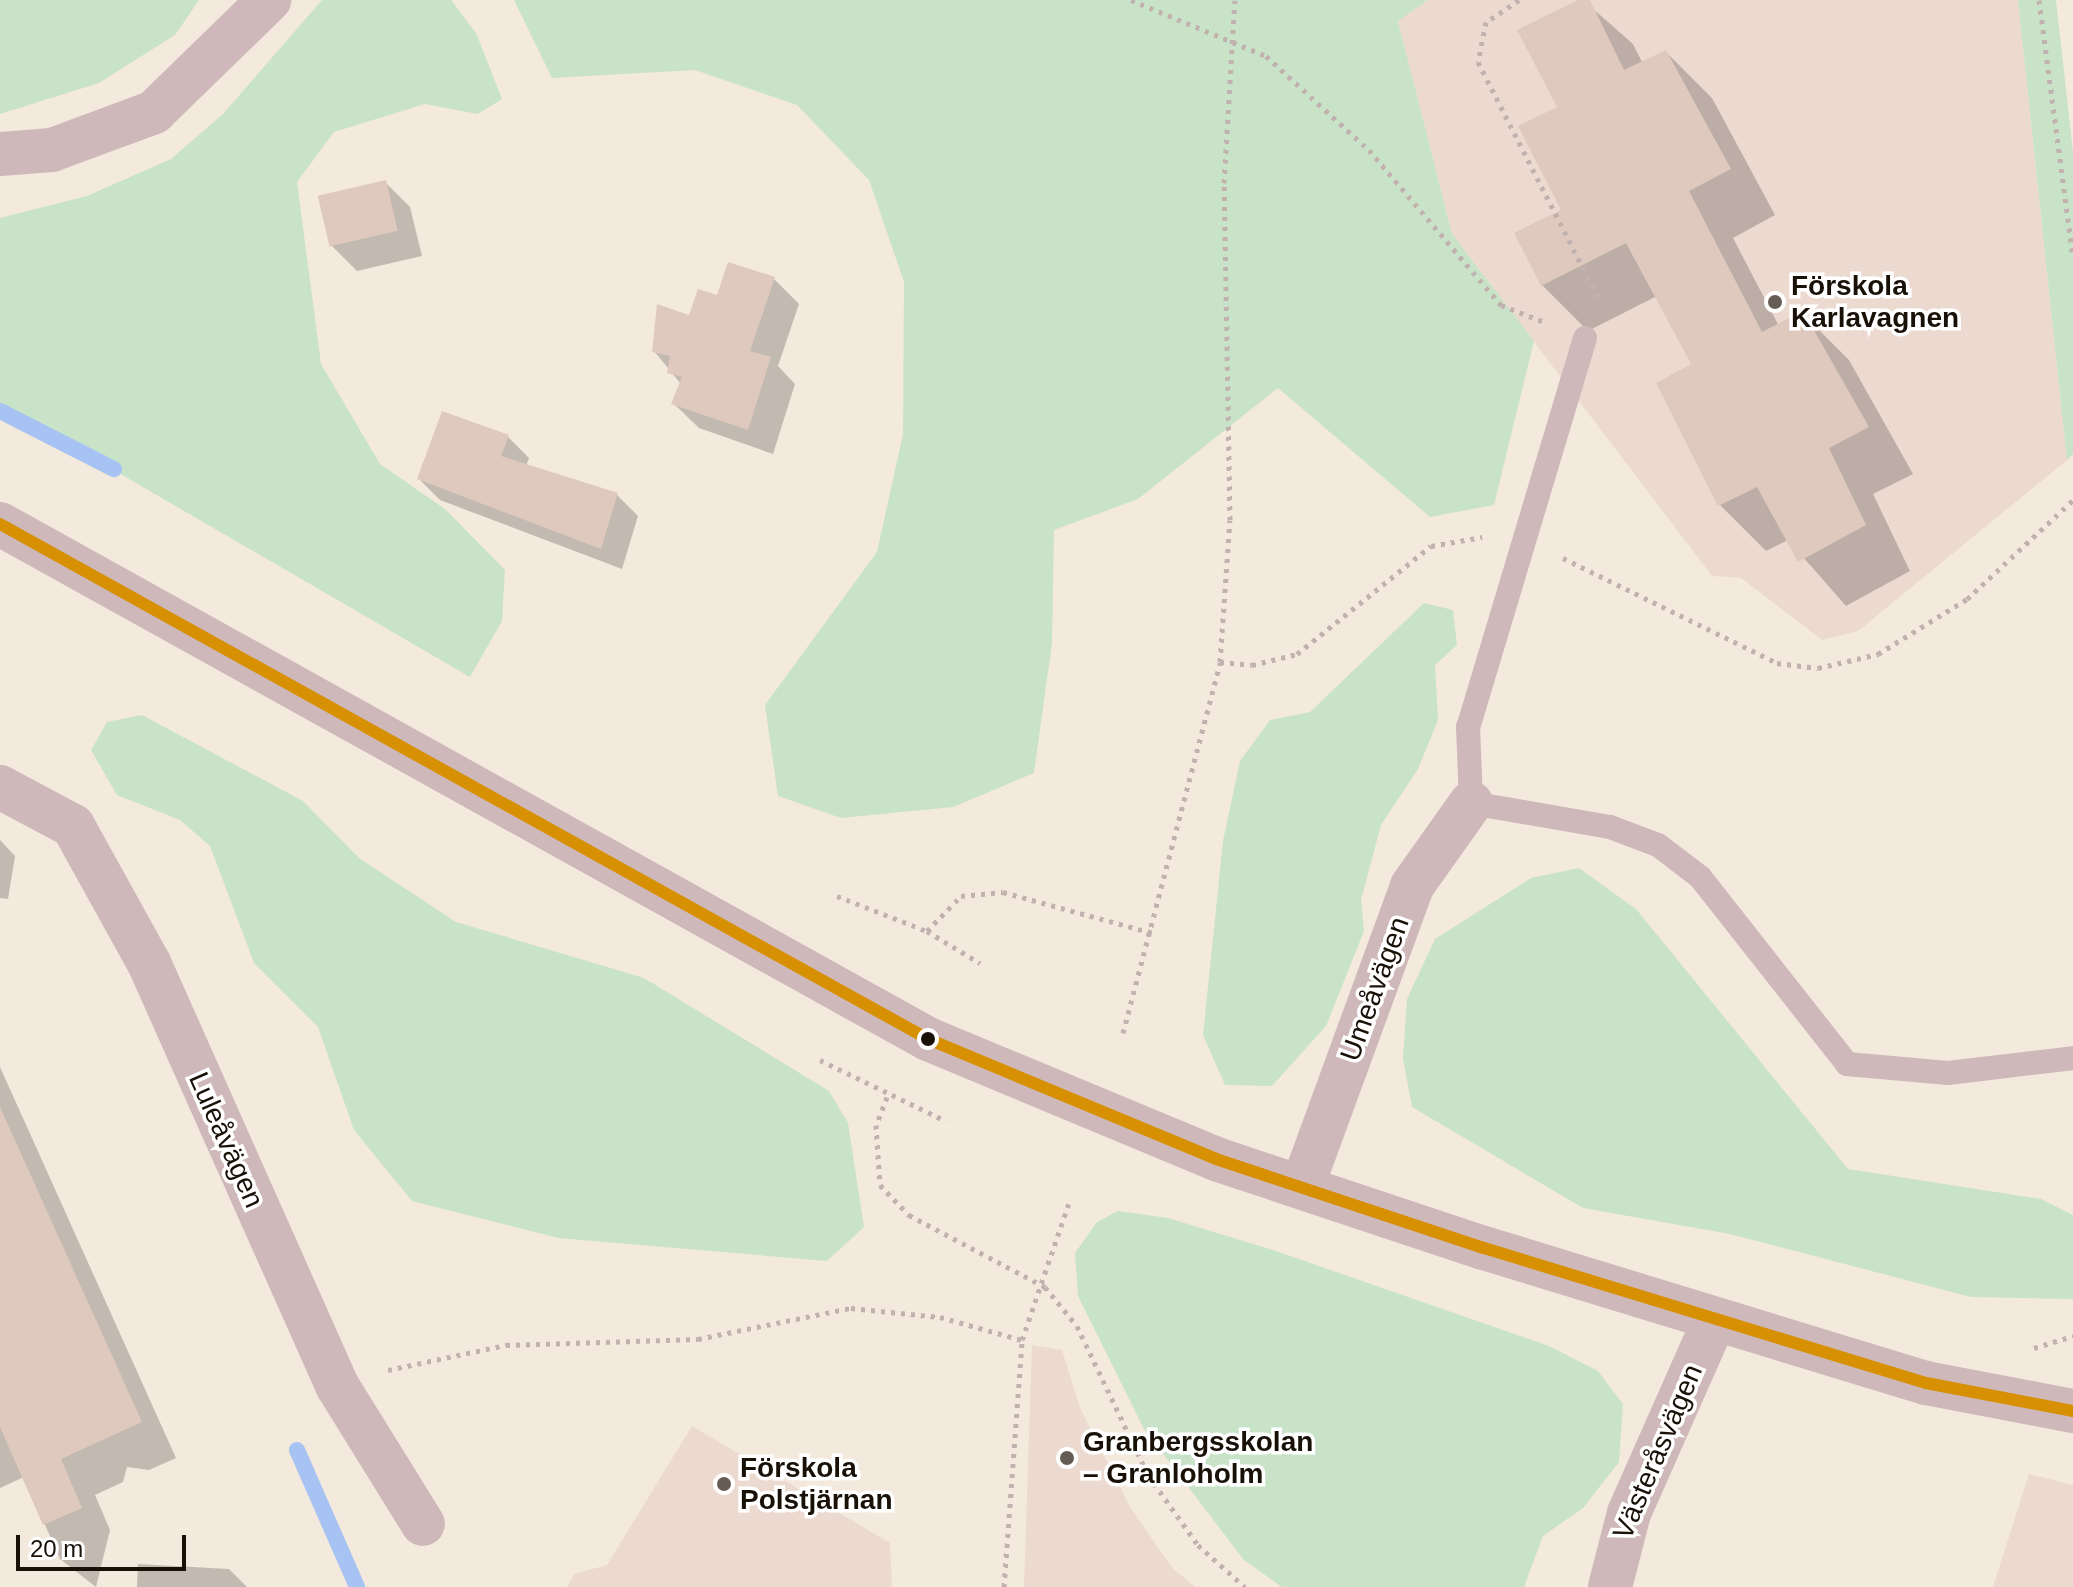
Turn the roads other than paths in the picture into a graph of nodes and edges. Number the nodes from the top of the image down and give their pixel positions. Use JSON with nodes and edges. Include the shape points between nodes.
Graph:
{"nodes":[{"id":1,"x":269,"y":0,"type":"edge"},
{"id":2,"x":0,"y":154,"type":"edge"},
{"id":3,"x":1585,"y":338,"type":"road end"},
{"id":4,"x":0,"y":524,"type":"edge"},
{"id":5,"x":0,"y":787,"type":"edge"},
{"id":6,"x":1471,"y":803,"type":"junction"},
{"id":7,"x":2073,"y":1058,"type":"edge"},
{"id":8,"x":1302,"y":1187,"type":"junction"},
{"id":9,"x":1715,"y":1319,"type":"junction"},
{"id":10,"x":2073,"y":1411,"type":"edge"},
{"id":11,"x":423,"y":1524,"type":"dead end"},
{"id":12,"x":1610,"y":1587,"type":"edge"}],
"edges":[{"from":1,"to":2,"type":"street","via":[[154,112],[52,150]]},
{"from":3,"to":6,"type":"lane","via":[[1468,727]]},
{"from":4,"to":8,"type":"street","via":[[928,1039]]},
{"from":5,"to":11,"type":"street","name":"Luleåvägen","via":[[73,826],[149,963],[338,1387]]},
{"from":6,"to":7,"type":"lane","via":[[1610,827],[1658,845],[1700,877],[1847,1064],[1948,1073]]},
{"from":6,"to":8,"type":"street","name":"Umeåvägen","via":[[1412,886]]},
{"from":8,"to":9,"type":"street"},
{"from":9,"to":10,"type":"street","via":[[1926,1383]]},
{"from":9,"to":12,"type":"street","name":"Västeråsvägen","via":[[1629,1513]]}]}
